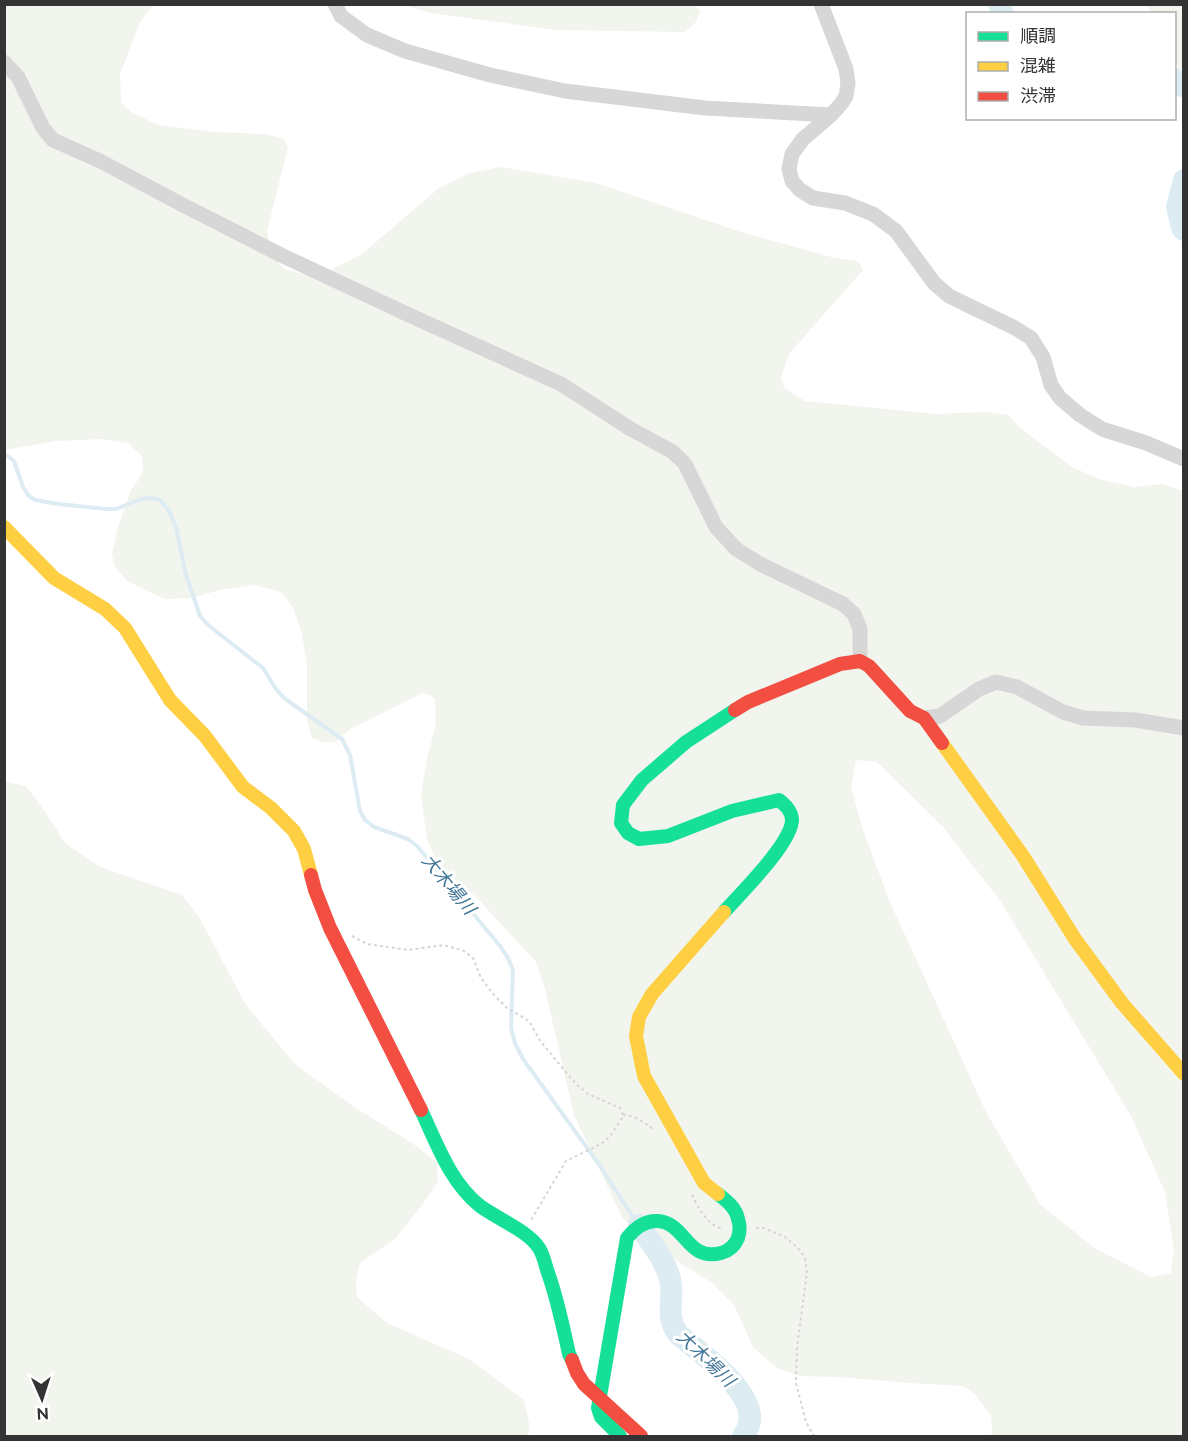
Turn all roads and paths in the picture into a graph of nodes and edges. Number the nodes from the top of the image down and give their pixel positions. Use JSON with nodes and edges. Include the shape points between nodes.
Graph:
{"nodes":[{"id":1,"x":335,"y":4,"type":"edge"},
{"id":2,"x":821,"y":4,"type":"edge"},
{"id":3,"x":4,"y":62,"type":"edge"},
{"id":4,"x":831,"y":115,"type":"junction"},
{"id":5,"x":1184,"y":459,"type":"edge"},
{"id":6,"x":4,"y":527,"type":"edge"},
{"id":7,"x":860,"y":661,"type":"junction"},
{"id":8,"x":924,"y":718,"type":"junction"},
{"id":9,"x":1184,"y":728,"type":"edge"},
{"id":10,"x":330,"y":928,"type":"junction"},
{"id":11,"x":1184,"y":1074,"type":"edge"},
{"id":12,"x":740,"y":1228,"type":"junction"},
{"id":13,"x":524,"y":1233,"type":"junction"},
{"id":14,"x":599,"y":1397,"type":"junction"},
{"id":15,"x":620,"y":1437,"type":"edge"},
{"id":16,"x":641,"y":1437,"type":"edge"},
{"id":17,"x":814,"y":1437,"type":"edge"}],
"edges":[{"from":1,"to":4,"type":"street","via":[[341,16],[367,35],[405,51],[490,75],[564,91],[705,108]]},
{"from":2,"to":4,"type":"street","via":[[848,82],[846,96]]},
{"from":3,"to":7,"type":"street","via":[[18,77],[53,140],[281,255],[561,384],[673,452],[685,464],[716,527],[736,549],[843,604],[854,614],[860,629]]},
{"from":4,"to":5,"type":"street","via":[[792,154],[789,169],[800,190],[813,198],[845,203],[873,214],[896,231],[934,284],[949,296],[1031,338],[1059,398],[1080,416],[1102,429]]},
{"from":6,"to":10,"type":"street","via":[[54,578],[105,609],[125,628],[170,700],[205,736],[243,787],[294,831],[304,849]]},
{"from":7,"to":8,"type":"street","via":[[910,711]]},
{"from":7,"to":12,"type":"street","via":[[840,664],[748,702],[686,742],[642,780],[623,805],[621,823],[639,839],[668,836],[762,802],[779,800],[792,814],[790,831],[776,853],[652,994],[639,1017],[636,1036],[644,1076],[704,1183],[730,1203]]},
{"from":8,"to":9,"type":"street","via":[[940,716],[979,688],[996,682],[1017,687],[1083,718],[1135,720]]},
{"from":8,"to":11,"type":"street","via":[[1023,855],[1075,939],[1122,1003]]},
{"from":10,"to":13,"type":"street","via":[[449,1169],[479,1205]]},
{"from":10,"to":13,"type":"path","via":[[342,929],[367,944],[408,950],[444,945],[464,951],[473,958],[494,995],[529,1021],[575,1083],[622,1111],[622,1118],[602,1144],[566,1161]]},
{"from":12,"to":14,"type":"street","via":[[732,1248],[722,1254],[698,1252],[664,1221],[652,1220],[627,1238]]},
{"from":12,"to":17,"type":"path","via":[[771,1230],[785,1237],[805,1258],[807,1272],[796,1383]]},
{"from":13,"to":14,"type":"street","via":[[540,1249],[577,1373]]},
{"from":14,"to":15,"type":"street","via":[[601,1417]]},
{"from":14,"to":16,"type":"street"}]}
